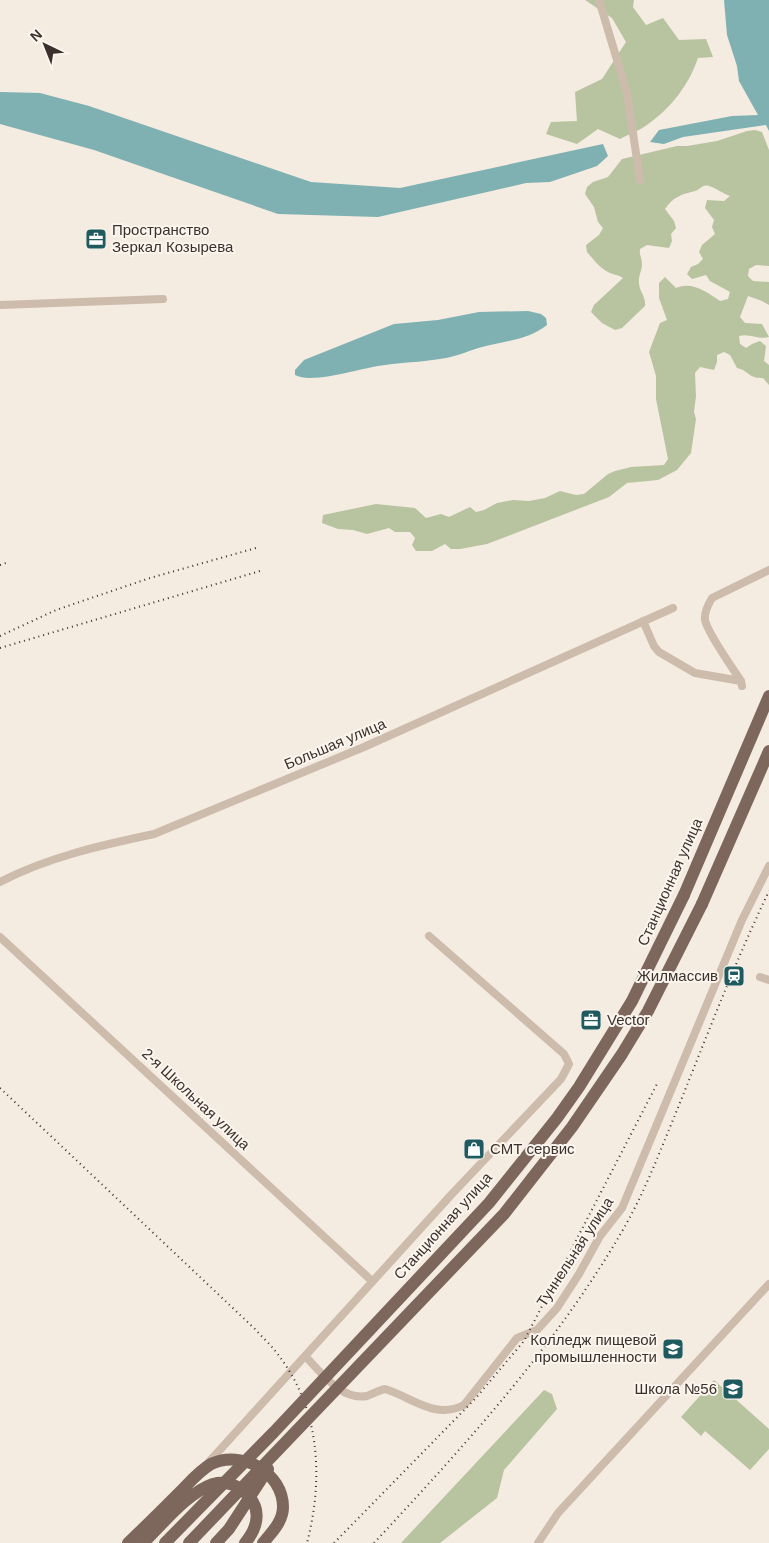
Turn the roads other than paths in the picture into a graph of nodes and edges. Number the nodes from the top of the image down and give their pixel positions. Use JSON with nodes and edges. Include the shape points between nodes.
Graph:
{"nodes":[{"id":1,"x":600,"y":0,"type":"edge"},
{"id":2,"x":640,"y":180,"type":"dead end"},
{"id":3,"x":163,"y":299,"type":"dead end"},
{"id":4,"x":0,"y":305,"type":"edge"},
{"id":5,"x":769,"y":570,"type":"edge"},
{"id":6,"x":673,"y":608,"type":"dead end"},
{"id":7,"x":643,"y":622,"type":"junction"},
{"id":8,"x":769,"y":696,"type":"edge"},
{"id":9,"x":769,"y":751,"type":"edge"},
{"id":10,"x":769,"y":866,"type":"edge"},
{"id":11,"x":0,"y":882,"type":"edge"},
{"id":12,"x":429,"y":936,"type":"dead end"},
{"id":13,"x":0,"y":937,"type":"edge"},
{"id":14,"x":760,"y":977,"type":"dead end"},
{"id":15,"x":769,"y":980,"type":"edge"},
{"id":16,"x":372,"y":1281,"type":"junction"},
{"id":17,"x":769,"y":1284,"type":"edge"},
{"id":18,"x":305,"y":1356,"type":"junction"},
{"id":19,"x":286,"y":1442,"type":"junction"},
{"id":20,"x":196,"y":1476,"type":"junction"},
{"id":21,"x":128,"y":1543,"type":"edge"},
{"id":22,"x":143,"y":1543,"type":"edge"},
{"id":23,"x":165,"y":1543,"type":"edge"},
{"id":24,"x":189,"y":1543,"type":"edge"},
{"id":25,"x":216,"y":1543,"type":"edge"},
{"id":26,"x":245,"y":1543,"type":"edge"},
{"id":27,"x":263,"y":1543,"type":"edge"},
{"id":28,"x":538,"y":1543,"type":"edge"}],
"edges":[{"from":1,"to":2,"type":"street","via":[[627,93]]},
{"from":3,"to":4,"type":"street"},
{"from":5,"to":7,"type":"street","via":[[712,598],[708,604],[705,619],[741,683],[695,673],[659,652]]},
{"from":6,"to":7,"type":"street","name":"Большая улица"},
{"from":7,"to":11,"type":"street","name":"Большая улица","via":[[364,747],[154,834],[64,856]]},
{"from":8,"to":23,"type":"main road","name":"Станционная улица","bridge":true,"via":[[684,895],[632,1001],[558,1118],[489,1203]]},
{"from":9,"to":19,"type":"main road","bridge":true,"via":[[702,904],[648,1011],[572,1127],[504,1214]]},
{"from":10,"to":18,"type":"street","name":"Туннельная улица","via":[[742,920],[622,1208],[600,1236],[557,1308],[537,1330],[517,1338],[464,1405],[455,1410],[417,1404],[385,1388],[367,1396],[352,1396],[335,1386]]},
{"from":12,"to":16,"type":"street","name":"Станционная улица","via":[[564,1054],[569,1064],[562,1079]]},
{"from":13,"to":16,"type":"street","name":"2-я Школьная улица"},
{"from":14,"to":15,"type":"street"},
{"from":16,"to":18,"type":"street","name":"Станционная улица"},
{"from":17,"to":28,"type":"street","via":[[558,1512]]},
{"from":18,"to":20,"type":"street","name":"Станционная улица"},
{"from":19,"to":24,"type":"main road","bridge":true},
{"from":19,"to":25,"type":"main road","bridge":true,"via":[[229,1529]]},
{"from":20,"to":21,"type":"main road"},
{"from":20,"to":27,"type":"main road","via":[[211,1464],[226,1460],[241,1460],[264,1470],[278,1488],[283,1508],[276,1527]]},
{"from":22,"to":26,"type":"main road","via":[[191,1496],[216,1484],[236,1485],[253,1500],[257,1511],[256,1523]]}]}
